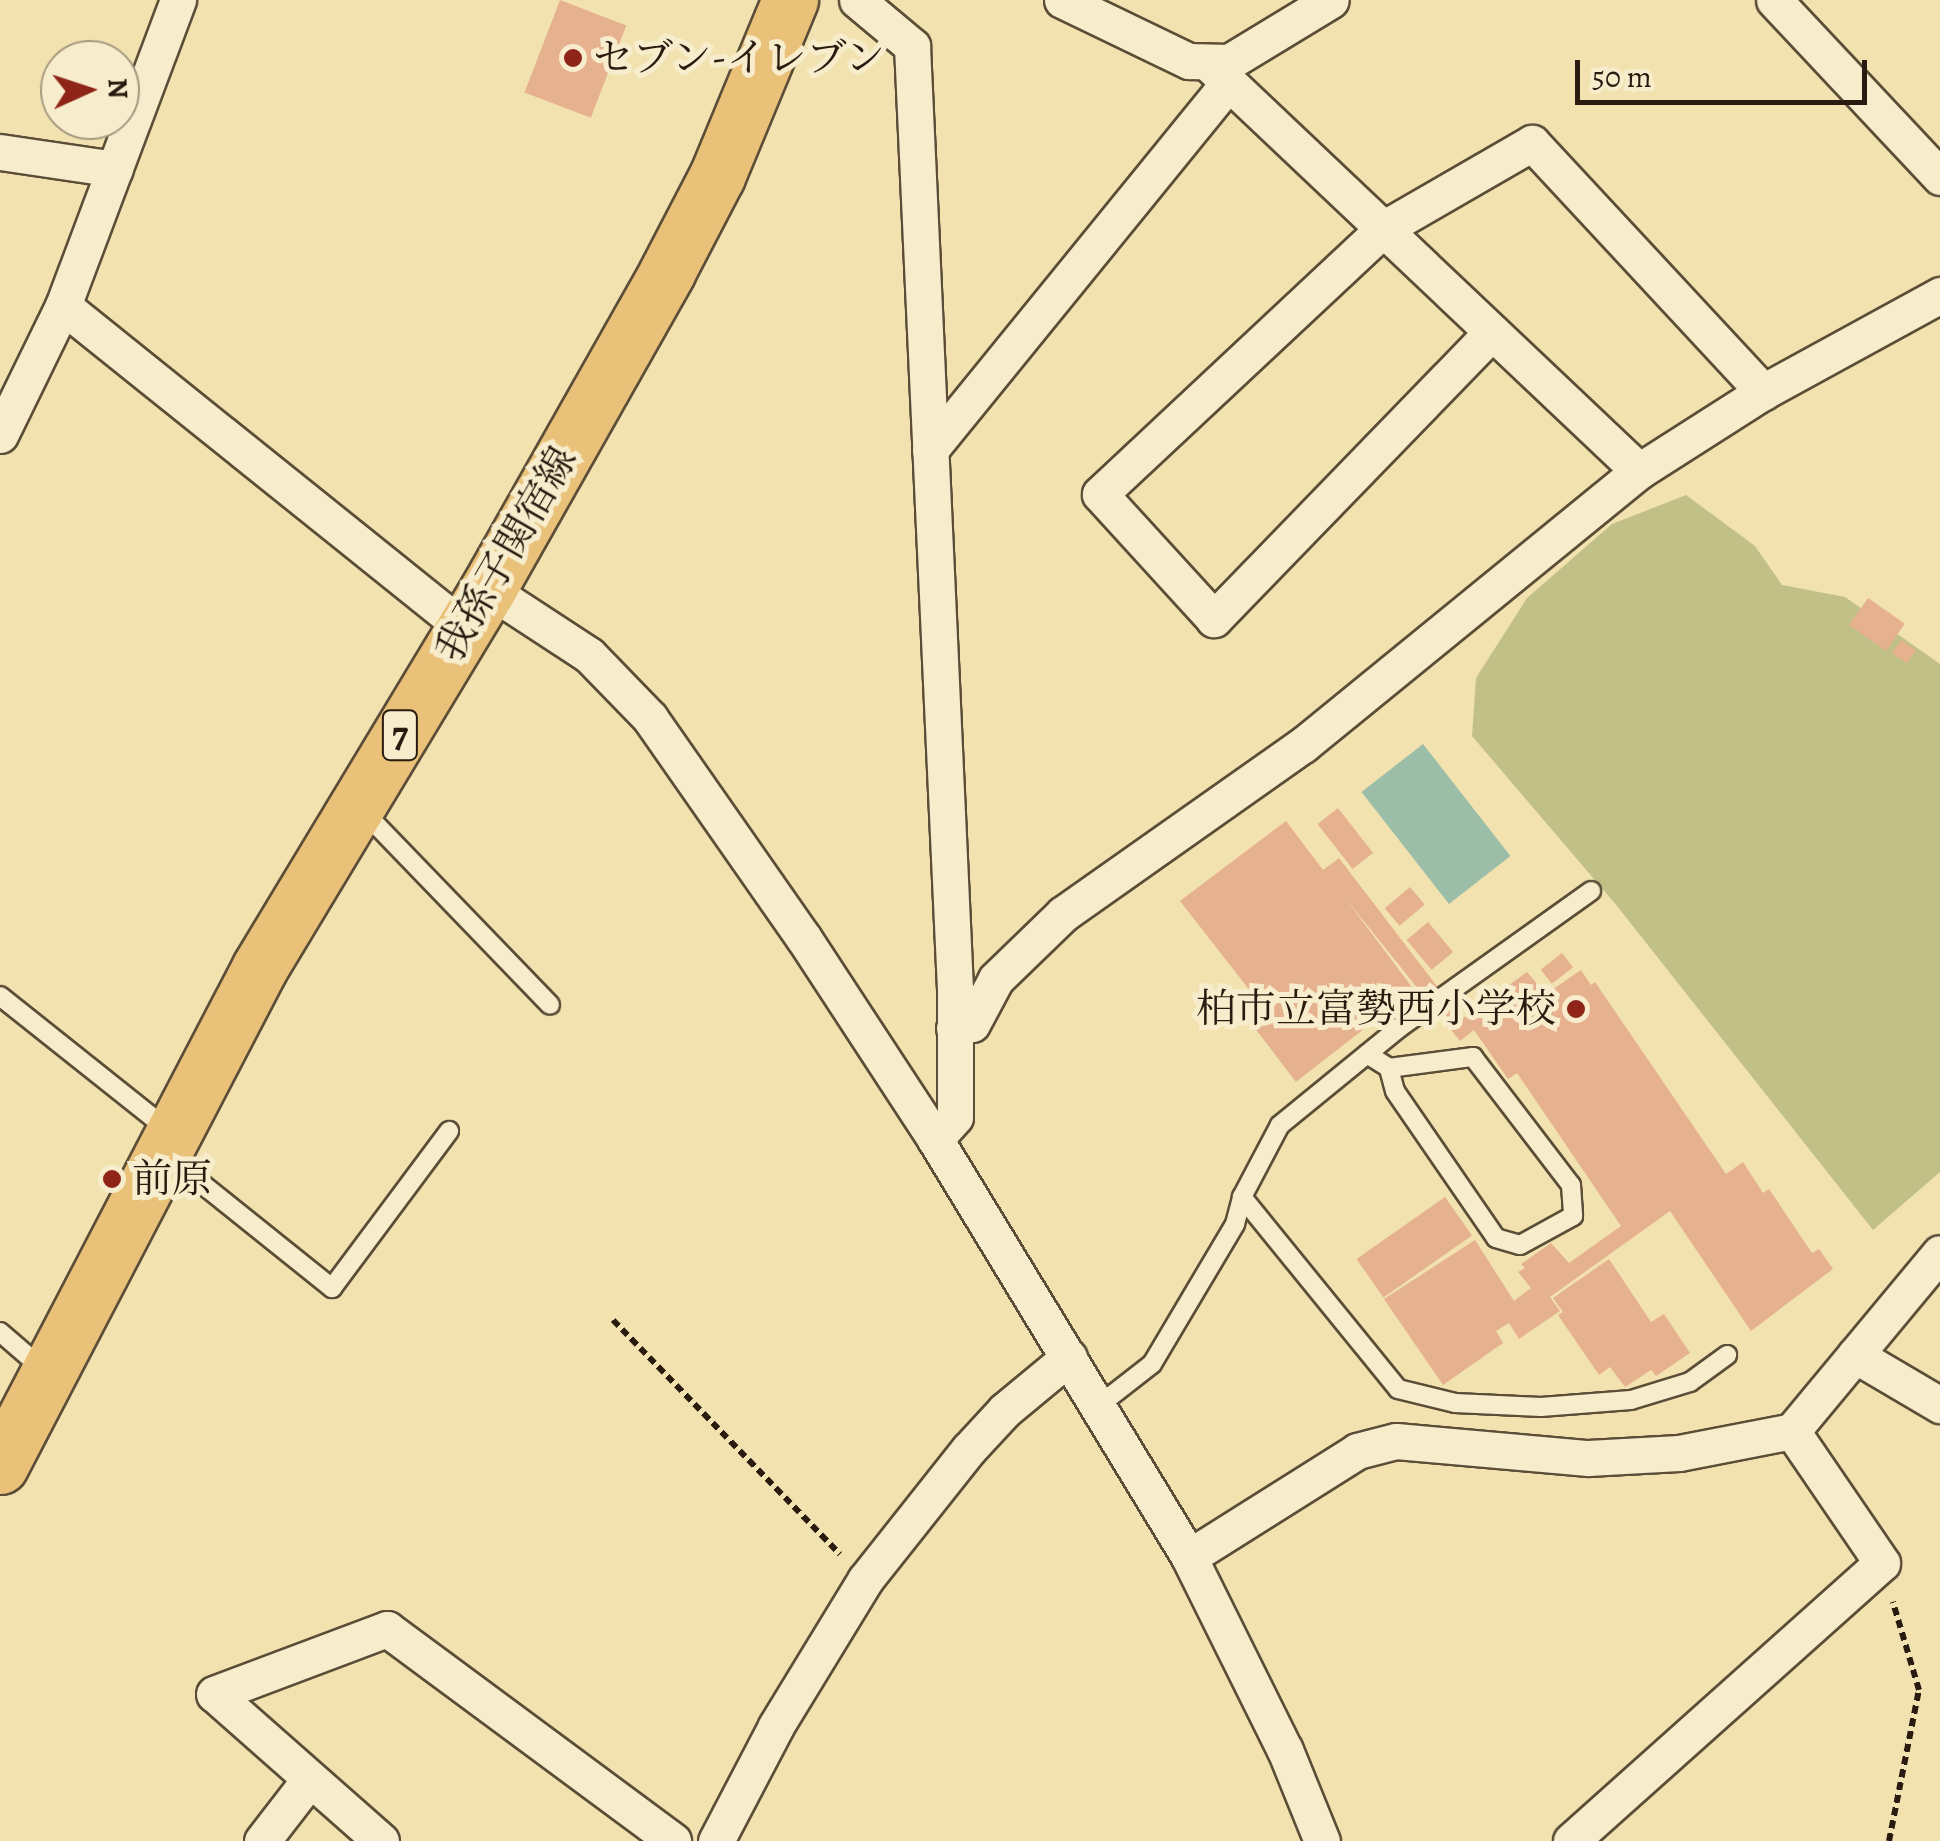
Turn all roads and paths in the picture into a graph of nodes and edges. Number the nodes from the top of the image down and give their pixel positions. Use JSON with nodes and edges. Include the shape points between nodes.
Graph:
{"nodes":[{"id":1,"x":178,"y":0,"type":"edge"},
{"id":2,"x":790,"y":0,"type":"edge"},
{"id":3,"x":857,"y":0,"type":"edge"},
{"id":4,"x":1062,"y":0,"type":"edge"},
{"id":5,"x":1330,"y":0,"type":"edge"},
{"id":6,"x":1774,"y":0,"type":"edge"},
{"id":7,"x":1217,"y":72,"type":"junction"},
{"id":8,"x":0,"y":152,"type":"edge"},
{"id":9,"x":114,"y":169,"type":"junction"},
{"id":10,"x":1940,"y":177,"type":"edge"},
{"id":11,"x":1384,"y":229,"type":"junction"},
{"id":12,"x":1940,"y":295,"type":"edge"},
{"id":13,"x":63,"y":306,"type":"junction"},
{"id":14,"x":1492,"y":332,"type":"junction"},
{"id":15,"x":1763,"y":392,"type":"junction"},
{"id":16,"x":0,"y":434,"type":"edge"},
{"id":17,"x":930,"y":450,"type":"junction"},
{"id":18,"x":1640,"y":472,"type":"junction"},
{"id":19,"x":476,"y":608,"type":"junction"},
{"id":20,"x":358,"y":805,"type":"junction"},
{"id":21,"x":1591,"y":891,"type":"dead end"},
{"id":22,"x":0,"y":996,"type":"edge"},
{"id":23,"x":550,"y":1005,"type":"dead end"},
{"id":24,"x":954,"y":1028,"type":"junction"},
{"id":25,"x":1367,"y":1054,"type":"junction"},
{"id":26,"x":1389,"y":1068,"type":"junction"},
{"id":27,"x":448,"y":1131,"type":"dead end"},
{"id":28,"x":935,"y":1140,"type":"junction"},
{"id":29,"x":167,"y":1142,"type":"junction"},
{"id":30,"x":1242,"y":1197,"type":"junction"},
{"id":31,"x":1940,"y":1253,"type":"edge"},
{"id":32,"x":613,"y":1320,"type":"dead end"},
{"id":33,"x":0,"y":1332,"type":"edge"},
{"id":34,"x":1727,"y":1355,"type":"dead end"},
{"id":35,"x":1855,"y":1355,"type":"junction"},
{"id":36,"x":1069,"y":1358,"type":"junction"},
{"id":37,"x":48,"y":1374,"type":"junction"},
{"id":38,"x":1098,"y":1406,"type":"junction"},
{"id":39,"x":1940,"y":1406,"type":"edge"},
{"id":40,"x":1792,"y":1432,"type":"junction"},
{"id":41,"x":0,"y":1466,"type":"edge"},
{"id":42,"x":1189,"y":1556,"type":"junction"},
{"id":43,"x":1882,"y":1562,"type":"junction"},
{"id":44,"x":866,"y":1580,"type":"junction"},
{"id":45,"x":310,"y":1778,"type":"junction"},
{"id":46,"x":262,"y":1841,"type":"edge"},
{"id":47,"x":381,"y":1841,"type":"edge"},
{"id":48,"x":674,"y":1841,"type":"edge"},
{"id":49,"x":716,"y":1841,"type":"edge"},
{"id":50,"x":1322,"y":1841,"type":"edge"},
{"id":51,"x":1571,"y":1841,"type":"edge"},
{"id":52,"x":1889,"y":1841,"type":"edge"}],
"edges":[{"from":1,"to":9,"type":"street"},
{"from":2,"to":19,"type":"main road","name":"我孫子関宿線","number":"7","via":[[717,176]]},
{"from":3,"to":17,"type":"street","via":[[912,46]]},
{"from":4,"to":7,"type":"street"},
{"from":5,"to":7,"type":"street"},
{"from":6,"to":10,"type":"street"},
{"from":7,"to":11,"type":"street"},
{"from":7,"to":17,"type":"street"},
{"from":8,"to":9,"type":"street"},
{"from":9,"to":13,"type":"street"},
{"from":11,"to":14,"type":"street"},
{"from":11,"to":14,"type":"street","via":[[1100,494],[1214,619]]},
{"from":11,"to":15,"type":"street","via":[[1532,143]]},
{"from":12,"to":15,"type":"street"},
{"from":13,"to":16,"type":"street"},
{"from":13,"to":19,"type":"street"},
{"from":14,"to":18,"type":"street"},
{"from":15,"to":18,"type":"street"},
{"from":17,"to":24,"type":"street"},
{"from":18,"to":24,"type":"street","via":[[1303,745],[1063,914],[996,979],[972,1024]]},
{"from":19,"to":20,"type":"main road","name":"我孫子関宿線","number":"7"},
{"from":19,"to":28,"type":"street","via":[[589,655],[650,718]]},
{"from":20,"to":23,"type":"lane"},
{"from":20,"to":29,"type":"main road","name":"我孫子関宿線","number":"7","via":[[260,967]]},
{"from":21,"to":25,"type":"lane"},
{"from":22,"to":29,"type":"lane"},
{"from":24,"to":28,"type":"street","via":[[955,1117]]},
{"from":25,"to":26,"type":"lane"},
{"from":25,"to":30,"type":"lane","via":[[1280,1125]]},
{"from":26,"to":26,"type":"lane","via":[[1473,1057],[1571,1185],[1573,1216],[1520,1244],[1496,1238],[1395,1090]]},
{"from":27,"to":29,"type":"lane","via":[[332,1288]]},
{"from":28,"to":36,"type":"street"},
{"from":29,"to":37,"type":"main road","name":"我孫子関宿線","number":"7"},
{"from":30,"to":34,"type":"lane","via":[[1398,1389],[1455,1403],[1541,1407],[1631,1400],[1690,1382]]},
{"from":30,"to":38,"type":"lane","via":[[1235,1224],[1152,1364]]},
{"from":31,"to":35,"type":"street"},
{"from":32,"to":44,"type":"path"},
{"from":33,"to":37,"type":"lane"},
{"from":35,"to":39,"type":"street"},
{"from":35,"to":40,"type":"street"},
{"from":36,"to":38,"type":"street"},
{"from":36,"to":44,"type":"street","via":[[1004,1410]]},
{"from":37,"to":41,"type":"main road","name":"我孫子関宿線","number":"7"},
{"from":38,"to":42,"type":"street"},
{"from":40,"to":42,"type":"street","via":[[1678,1453],[1588,1458],[1396,1441],[1356,1451]]},
{"from":40,"to":43,"type":"street"},
{"from":42,"to":50,"type":"street"},
{"from":43,"to":51,"type":"street"},
{"from":43,"to":52,"type":"path","via":[[1919,1690]]},
{"from":44,"to":49,"type":"street","via":[[776,1726]]},
{"from":45,"to":46,"type":"street"},
{"from":45,"to":47,"type":"street"},
{"from":45,"to":48,"type":"street","via":[[214,1694],[387,1629]]}]}
